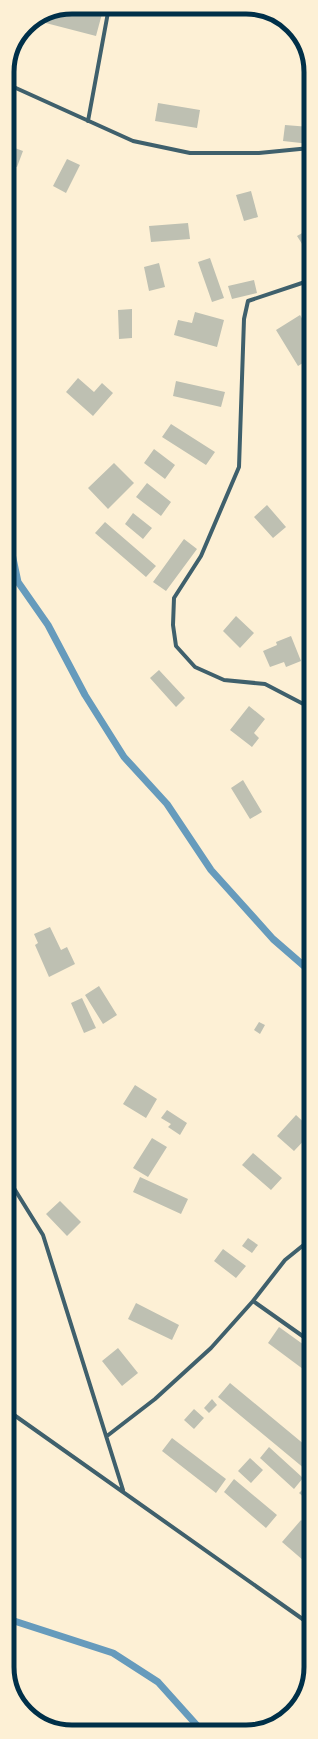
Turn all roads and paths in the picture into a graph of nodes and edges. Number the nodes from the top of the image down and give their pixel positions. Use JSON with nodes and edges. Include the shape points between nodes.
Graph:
{"nodes":[{"id":1,"x":108,"y":14,"type":"edge"},
{"id":2,"x":14,"y":87,"type":"edge"},
{"id":3,"x":88,"y":121,"type":"junction"},
{"id":4,"x":304,"y":149,"type":"edge"},
{"id":5,"x":304,"y":282,"type":"edge"},
{"id":6,"x":304,"y":704,"type":"edge"},
{"id":7,"x":14,"y":1188,"type":"edge"},
{"id":8,"x":304,"y":1245,"type":"edge"},
{"id":9,"x":253,"y":1301,"type":"junction"},
{"id":10,"x":304,"y":1337,"type":"edge"},
{"id":11,"x":14,"y":1414,"type":"edge"},
{"id":12,"x":107,"y":1436,"type":"junction"},
{"id":13,"x":124,"y":1491,"type":"junction"},
{"id":14,"x":304,"y":1620,"type":"edge"}],
"edges":[{"from":1,"to":3,"type":"street"},
{"from":2,"to":3,"type":"street"},
{"from":3,"to":4,"type":"street","via":[[133,141],[190,153],[259,153]]},
{"from":5,"to":6,"type":"street","via":[[248,301],[244,319],[239,467],[201,556],[174,598],[173,625],[176,646],[195,667],[224,680],[265,684]]},
{"from":7,"to":12,"type":"street","via":[[43,1235]]},
{"from":8,"to":9,"type":"street","via":[[285,1260]]},
{"from":9,"to":10,"type":"street"},
{"from":9,"to":12,"type":"street","via":[[211,1348],[155,1399]]},
{"from":11,"to":13,"type":"street"},
{"from":12,"to":13,"type":"street"},
{"from":13,"to":14,"type":"street"}]}
